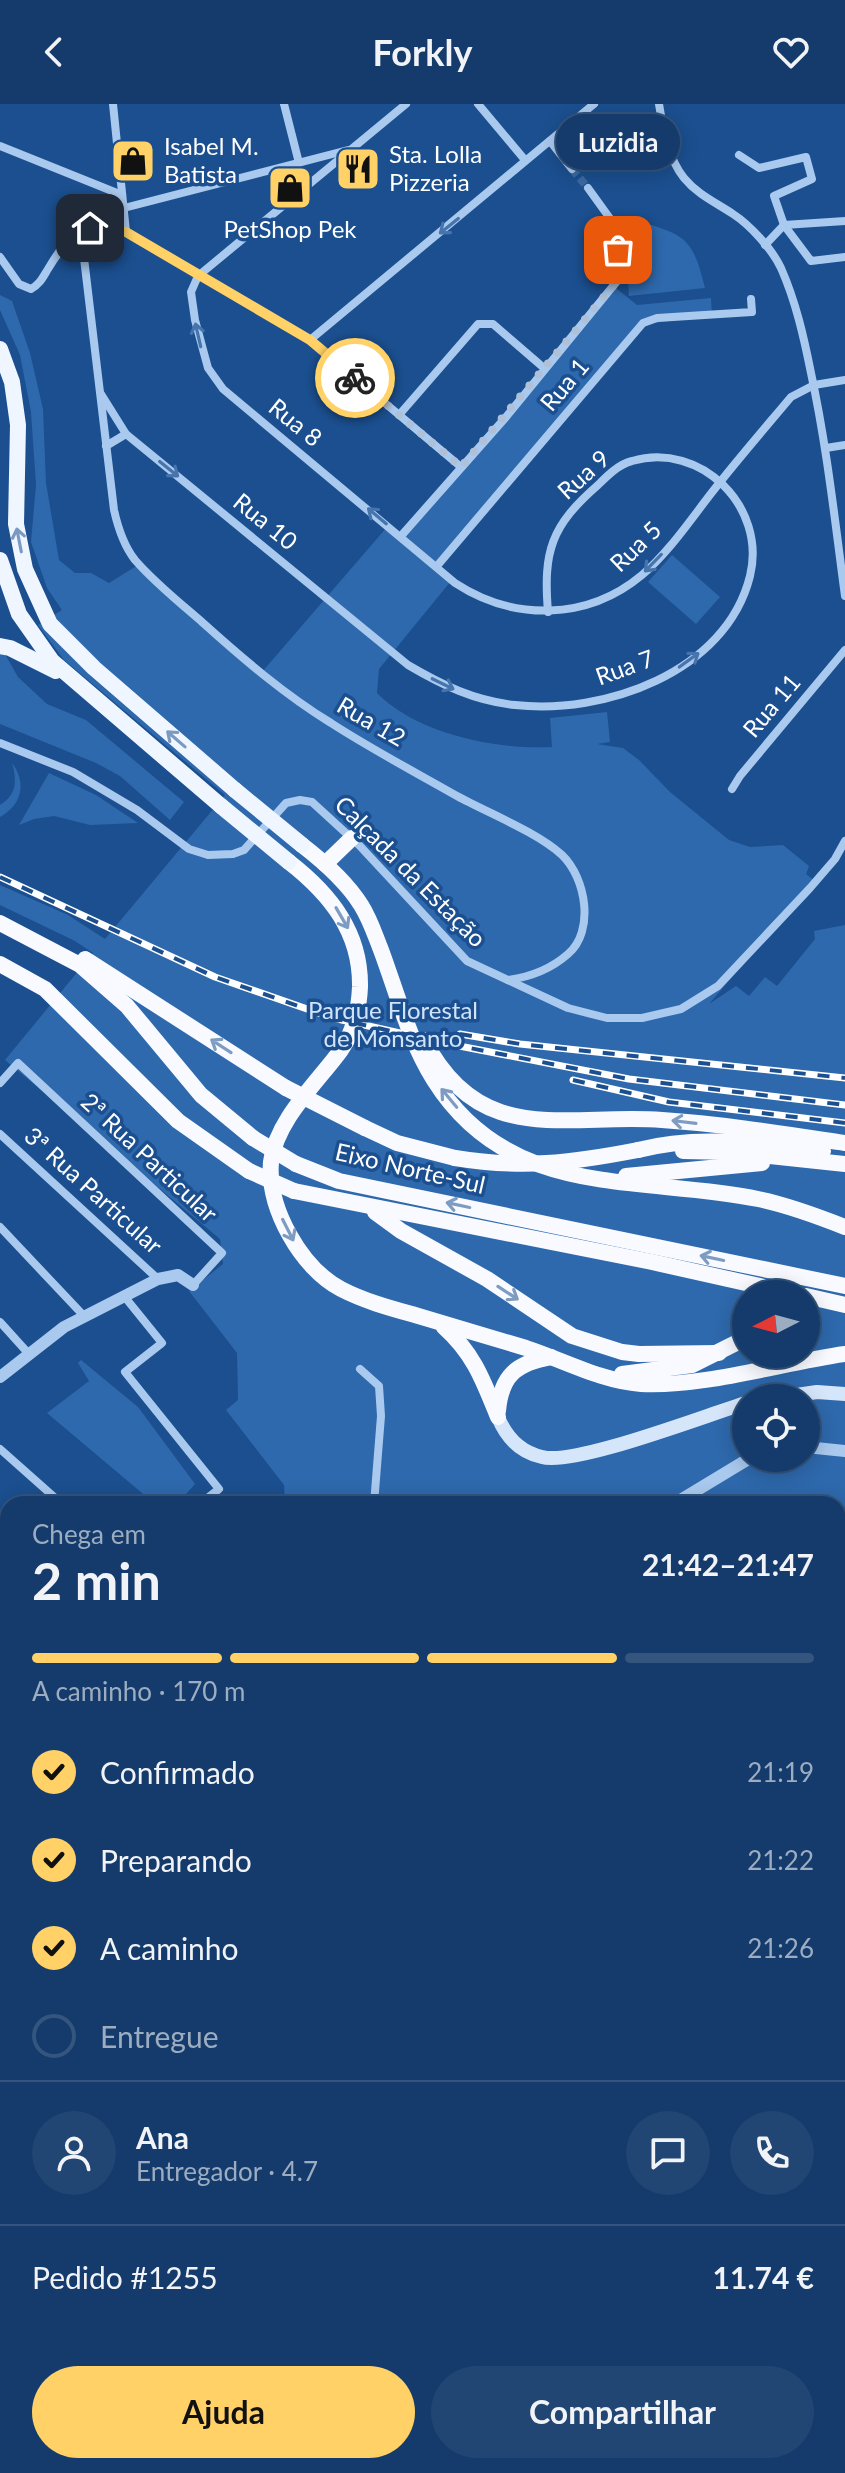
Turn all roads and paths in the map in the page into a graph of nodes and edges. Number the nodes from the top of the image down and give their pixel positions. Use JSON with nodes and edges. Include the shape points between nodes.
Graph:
{"nodes":[{"id":1,"x":113,"y":104,"type":"edge"},
{"id":2,"x":284,"y":104,"type":"edge"},
{"id":3,"x":406,"y":104,"type":"edge"},
{"id":4,"x":478,"y":104,"type":"edge"},
{"id":5,"x":594,"y":104,"type":"edge"},
{"id":6,"x":659,"y":104,"type":"edge"},
{"id":7,"x":550,"y":141,"type":"junction"},
{"id":8,"x":0,"y":146,"type":"edge"},
{"id":9,"x":352,"y":149,"type":"junction"},
{"id":10,"x":739,"y":155,"type":"dead end"},
{"id":11,"x":525,"y":160,"type":"junction"},
{"id":12,"x":299,"y":163,"type":"junction"},
{"id":13,"x":572,"y":169,"type":"tunnel mouth"},
{"id":14,"x":588,"y":188,"type":"tunnel mouth"},
{"id":15,"x":122,"y":195,"type":"junction"},
{"id":16,"x":124,"y":208,"type":"junction"},
{"id":17,"x":845,"y":221,"type":"edge"},
{"id":18,"x":784,"y":225,"type":"junction"},
{"id":19,"x":126,"y":232,"type":"junction"},
{"id":20,"x":81,"y":233,"type":"junction"},
{"id":21,"x":765,"y":245,"type":"junction"},
{"id":22,"x":0,"y":257,"type":"edge"},
{"id":23,"x":845,"y":257,"type":"edge"},
{"id":24,"x":198,"y":276,"type":"junction"},
{"id":25,"x":751,"y":299,"type":"dead end"},
{"id":26,"x":310,"y":340,"type":"junction"},
{"id":27,"x":0,"y":349,"type":"edge"},
{"id":28,"x":544,"y":368,"type":"junction"},
{"id":29,"x":845,"y":380,"type":"edge"},
{"id":30,"x":814,"y":385,"type":"junction"},
{"id":31,"x":100,"y":391,"type":"junction"},
{"id":32,"x":399,"y":415,"type":"junction"},
{"id":33,"x":126,"y":434,"type":"junction"},
{"id":34,"x":845,"y":445,"type":"edge"},
{"id":35,"x":106,"y":446,"type":"junction"},
{"id":36,"x":826,"y":448,"type":"junction"},
{"id":37,"x":461,"y":467,"type":"junction"},
{"id":38,"x":721,"y":482,"type":"junction"},
{"id":39,"x":401,"y":536,"type":"junction"},
{"id":40,"x":0,"y":560,"type":"edge"},
{"id":41,"x":437,"y":566,"type":"junction"},
{"id":42,"x":845,"y":596,"type":"edge"},
{"id":43,"x":548,"y":612,"type":"junction"},
{"id":44,"x":377,"y":642,"type":"joint"},
{"id":45,"x":0,"y":646,"type":"edge"},
{"id":46,"x":845,"y":650,"type":"edge"},
{"id":47,"x":72,"y":679,"type":"junction"},
{"id":48,"x":0,"y":743,"type":"edge"},
{"id":49,"x":732,"y":789,"type":"dead end"},
{"id":50,"x":352,"y":838,"type":"junction"},
{"id":51,"x":845,"y":841,"type":"edge"},
{"id":52,"x":302,"y":845,"type":"joint"},
{"id":53,"x":289,"y":862,"type":"joint"},
{"id":54,"x":325,"y":864,"type":"junction"},
{"id":55,"x":4,"y":924,"type":"edge"},
{"id":56,"x":0,"y":964,"type":"edge"},
{"id":57,"x":389,"y":972,"type":"junction"},
{"id":58,"x":507,"y":980,"type":"junction"},
{"id":59,"x":0,"y":1083,"type":"edge"},
{"id":60,"x":0,"y":1134,"type":"edge"},
{"id":61,"x":845,"y":1143,"type":"edge"},
{"id":62,"x":638,"y":1150,"type":"junction"},
{"id":63,"x":845,"y":1152,"type":"edge"},
{"id":64,"x":788,"y":1160,"type":"junction"},
{"id":65,"x":845,"y":1164,"type":"edge"},
{"id":66,"x":585,"y":1179,"type":"junction"},
{"id":67,"x":371,"y":1209,"type":"junction"},
{"id":68,"x":0,"y":1227,"type":"edge"},
{"id":69,"x":845,"y":1227,"type":"edge"},
{"id":70,"x":158,"y":1279,"type":"junction"},
{"id":71,"x":732,"y":1280,"type":"edge"},
{"id":72,"x":193,"y":1285,"type":"joint"},
{"id":73,"x":845,"y":1286,"type":"edge"},
{"id":74,"x":124,"y":1296,"type":"junction"},
{"id":75,"x":820,"y":1299,"type":"edge"},
{"id":76,"x":820,"y":1299,"type":"edge"},
{"id":77,"x":845,"y":1305,"type":"edge"},
{"id":78,"x":84,"y":1316,"type":"junction"},
{"id":79,"x":0,"y":1322,"type":"edge"},
{"id":80,"x":441,"y":1323,"type":"junction"},
{"id":81,"x":732,"y":1346,"type":"edge"},
{"id":82,"x":28,"y":1353,"type":"junction"},
{"id":83,"x":719,"y":1353,"type":"junction"},
{"id":84,"x":845,"y":1354,"type":"edge"},
{"id":85,"x":552,"y":1356,"type":"junction"},
{"id":86,"x":360,"y":1369,"type":"dead end"},
{"id":87,"x":597,"y":1374,"type":"junction"},
{"id":88,"x":0,"y":1377,"type":"edge"},
{"id":89,"x":820,"y":1392,"type":"edge"},
{"id":90,"x":845,"y":1394,"type":"edge"},
{"id":91,"x":732,"y":1408,"type":"edge"},
{"id":92,"x":498,"y":1417,"type":"junction"},
{"id":93,"x":820,"y":1448,"type":"edge"},
{"id":94,"x":0,"y":1449,"type":"edge"},
{"id":95,"x":845,"y":1451,"type":"edge"},
{"id":96,"x":732,"y":1469,"type":"edge"},
{"id":97,"x":53,"y":1496,"type":"edge"},
{"id":98,"x":210,"y":1496,"type":"edge"},
{"id":99,"x":375,"y":1496,"type":"edge"},
{"id":100,"x":687,"y":1496,"type":"edge"}],
"edges":[{"from":1,"to":15,"type":"street"},
{"from":2,"to":12,"type":"street"},
{"from":3,"to":9,"type":"street"},
{"from":4,"to":11,"type":"street"},
{"from":5,"to":7,"type":"street"},
{"from":6,"to":21,"type":"street","via":[[665,138],[682,176]]},
{"from":7,"to":11,"type":"street"},
{"from":7,"to":13,"type":"street"},
{"from":8,"to":15,"type":"street"},
{"from":9,"to":12,"type":"street"},
{"from":9,"to":24,"type":"street"},
{"from":10,"to":18,"type":"street","via":[[759,168],[806,157],[812,179],[774,196]]},
{"from":11,"to":26,"type":"street","one_way":true},
{"from":12,"to":16,"type":"street"},
{"from":14,"to":28,"type":"street","via":[[614,224],[618,280]]},
{"from":15,"to":16,"type":"street"},
{"from":16,"to":19,"type":"street"},
{"from":17,"to":18,"type":"street"},
{"from":18,"to":21,"type":"street"},
{"from":18,"to":23,"type":"street","via":[[811,261]]},
{"from":19,"to":20,"type":"street","via":[[102,226]]},
{"from":19,"to":24,"type":"street"},
{"from":20,"to":22,"type":"street","via":[[64,242],[31,289],[19,284]]},
{"from":20,"to":31,"type":"street","name":"Rua 10"},
{"from":21,"to":30,"type":"street","via":[[780,267],[800,323]]},
{"from":24,"to":26,"type":"street"},
{"from":39,"to":24,"type":"street","name":"Rua 8","one_way":true,"via":[[223,389],[208,368],[195,320],[191,292]]},
{"from":25,"to":41,"type":"street","name":"Rua 1","via":[[752,312],[643,323]]},
{"from":26,"to":32,"type":"street"},
{"from":52,"to":27,"type":"main road","one_way":true,"bridge":true,"via":[[94,668],[50,624],[25,569],[16,524],[18,425],[12,382]]},
{"from":28,"to":32,"type":"street","via":[[493,324],[478,324]]},
{"from":28,"to":37,"type":"street"},
{"from":29,"to":30,"type":"street"},
{"from":30,"to":36,"type":"street"},
{"from":30,"to":38,"type":"street","name":"Rua 5","via":[[791,397]]},
{"from":31,"to":33,"type":"street","name":"Rua 10"},
{"from":31,"to":35,"type":"street","name":"Rua 10"},
{"from":32,"to":37,"type":"street"},
{"from":33,"to":35,"type":"street"},
{"from":33,"to":44,"type":"street","name":"Rua 10","one_way":true},
{"from":34,"to":36,"type":"street"},
{"from":35,"to":58,"type":"street","name":"Rua 12","via":[[121,536],[135,559],[173,597],[329,723],[563,855],[579,878],[583,927],[571,952],[548,969]]},
{"from":36,"to":42,"type":"street"},
{"from":37,"to":39,"type":"street"},
{"from":38,"to":43,"type":"street","name":"Rua 5","one_way":true,"via":[[639,577],[588,605]]},
{"from":38,"to":43,"type":"street","name":"Rua 9","via":[[689,461],[671,458],[630,461],[611,473],[560,525],[550,545]]},
{"from":44,"to":38,"type":"street","name":"Rua 7","one_way":true,"via":[[444,686],[514,705],[608,699],[659,680],[712,642],[739,604],[750,576],[750,527],[735,496]]},
{"from":39,"to":41,"type":"street","name":"Rua 8"},
{"from":40,"to":47,"type":"main road","via":[[19,614]]},
{"from":41,"to":43,"type":"street","name":"Rua 5","via":[[476,596],[501,606]]},
{"from":45,"to":47,"type":"main road"},
{"from":46,"to":49,"type":"street","name":"Rua 11"},
{"from":47,"to":53,"type":"main road","bridge":true},
{"from":48,"to":50,"type":"street","name":"Calçada da Estação","via":[[73,772],[189,849],[208,855],[244,850],[282,807],[300,800],[317,805]]},
{"from":50,"to":54,"type":"highway"},
{"from":50,"to":58,"type":"street","name":"Calçada da Estação","via":[[467,961]]},
{"from":51,"to":58,"type":"street","name":"Calçada da Estação","via":[[810,888],[718,986],[681,1009],[642,1018],[607,1018],[568,1008]]},
{"from":52,"to":54,"type":"highway"},
{"from":53,"to":80,"type":"highway","one_way":true,"via":[[342,915],[361,967],[359,1010],[343,1047],[281,1131],[271,1162],[275,1203],[289,1236],[338,1288]]},
{"from":54,"to":57,"type":"highway","via":[[362,906]]},
{"from":62,"to":55,"type":"highway","one_way":true,"bridge":true,"via":[[551,1165],[510,1165],[397,1143],[286,1088],[49,937]]},
{"from":73,"to":55,"type":"highway","name":"Eixo Norte-Sul","one_way":true,"bridge":true,"via":[[339,1181],[296,1164],[253,1138],[201,1095],[127,1006],[80,965]]},
{"from":56,"to":67,"type":"highway","name":"Eixo Norte-Sul","bridge":true,"via":[[45,989],[178,1121],[249,1171],[294,1191]]},
{"from":61,"to":57,"type":"highway","one_way":true,"via":[[658,1120],[540,1121],[495,1110],[465,1091],[436,1061]]},
{"from":66,"to":57,"type":"highway","one_way":true,"via":[[508,1150],[465,1117],[426,1066]]},
{"from":59,"to":72,"type":"street","name":"2ª Rua Particular","via":[[18,1063],[222,1253]]},
{"from":60,"to":70,"type":"street","name":"3ª Rua Particular"},
{"from":62,"to":63,"type":"highway","via":[[704,1140]]},
{"from":62,"to":64,"type":"highway","via":[[731,1152]]},
{"from":64,"to":65,"type":"highway"},
{"from":64,"to":66,"type":"highway"},
{"from":66,"to":69,"type":"highway","via":[[758,1199]]},
{"from":67,"to":71,"type":"highway","name":"Eixo Norte-Sul"},
{"from":67,"to":83,"type":"highway","one_way":true,"via":[[572,1336],[639,1354]]},
{"from":68,"to":78,"type":"street"},
{"from":70,"to":72,"type":"street","via":[[178,1275]]},
{"from":70,"to":74,"type":"street"},
{"from":73,"to":75,"type":"highway"},
{"from":74,"to":78,"type":"street"},
{"from":74,"to":98,"type":"street","via":[[162,1343],[125,1372],[219,1489]]},
{"from":76,"to":77,"type":"highway","bridge":true},
{"from":78,"to":82,"type":"street"},
{"from":79,"to":82,"type":"street"},
{"from":80,"to":85,"type":"highway"},
{"from":80,"to":92,"type":"highway","via":[[477,1366]]},
{"from":81,"to":83,"type":"highway"},
{"from":82,"to":88,"type":"street"},
{"from":83,"to":87,"type":"highway","via":[[669,1369]]},
{"from":84,"to":87,"type":"highway","via":[[661,1384]]},
{"from":85,"to":87,"type":"highway"},
{"from":85,"to":92,"type":"highway","via":[[513,1372],[500,1389]]},
{"from":86,"to":99,"type":"street","via":[[379,1386]]},
{"from":89,"to":90,"type":"main road"},
{"from":91,"to":92,"type":"main road","via":[[582,1456],[543,1458],[517,1446]]},
{"from":93,"to":95,"type":"street"},
{"from":94,"to":97,"type":"street"},
{"from":96,"to":100,"type":"street"}]}
